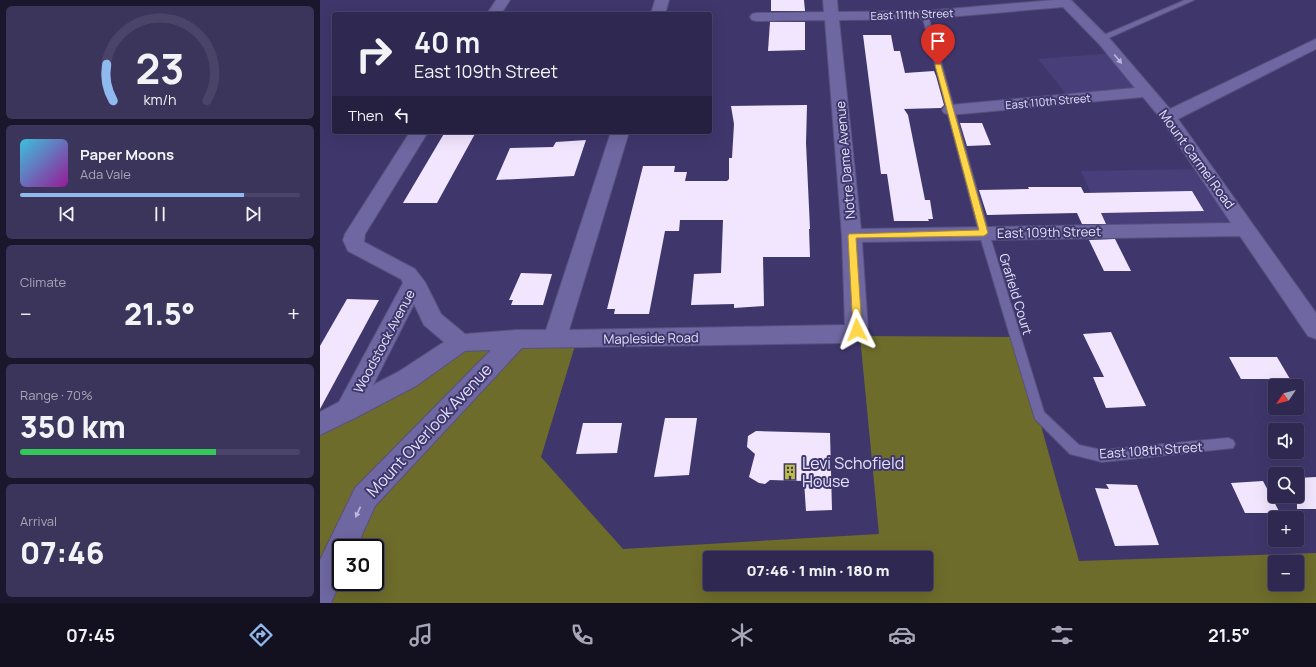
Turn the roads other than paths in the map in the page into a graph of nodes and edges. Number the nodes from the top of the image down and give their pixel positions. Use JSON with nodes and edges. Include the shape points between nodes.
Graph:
{"nodes":[{"id":1,"x":503,"y":0,"type":"edge"},
{"id":2,"x":662,"y":0,"type":"edge"},
{"id":3,"x":1191,"y":0,"type":"edge"},
{"id":4,"x":1064,"y":2,"type":"edge"},
{"id":5,"x":831,"y":8,"type":"edge"},
{"id":6,"x":495,"y":12,"type":"edge"},
{"id":7,"x":659,"y":12,"type":"edge"},
{"id":8,"x":925,"y":15,"type":"junction"},
{"id":9,"x":757,"y":17,"type":"dead end"},
{"id":10,"x":1101,"y":38,"type":"junction"},
{"id":11,"x":1316,"y":43,"type":"edge"},
{"id":12,"x":1145,"y":92,"type":"junction"},
{"id":13,"x":950,"y":110,"type":"junction"},
{"id":14,"x":1168,"y":117,"type":"junction"},
{"id":15,"x":418,"y":134,"type":"edge"},
{"id":16,"x":619,"y":134,"type":"edge"},
{"id":17,"x":1246,"y":229,"type":"junction"},
{"id":18,"x":984,"y":233,"type":"junction"},
{"id":19,"x":852,"y":236,"type":"junction"},
{"id":20,"x":414,"y":282,"type":"junction"},
{"id":21,"x":1316,"y":330,"type":"edge"},
{"id":22,"x":843,"y":334,"type":"joint"},
{"id":23,"x":516,"y":339,"type":"junction"},
{"id":24,"x":555,"y":339,"type":"junction"},
{"id":25,"x":460,"y":343,"type":"junction"},
{"id":26,"x":348,"y":410,"type":"junction"},
{"id":27,"x":320,"y":424,"type":"edge"},
{"id":28,"x":1228,"y":444,"type":"dead end"},
{"id":29,"x":1075,"y":450,"type":"joint"},
{"id":30,"x":320,"y":592,"type":"edge"}],
"edges":[{"from":1,"to":6,"type":"street"},
{"from":2,"to":7,"type":"street"},
{"from":3,"to":10,"type":"lane"},
{"from":4,"to":8,"type":"street","name":"East 111th Street"},
{"from":4,"to":10,"type":"street","name":"Mount Carmel Road"},
{"from":5,"to":8,"type":"street","name":"East 111th Street"},
{"from":5,"to":9,"type":"street","name":"East 111th Street"},
{"from":5,"to":19,"type":"street","name":"Notre Dame Avenue"},
{"from":8,"to":13,"type":"lane","name":"Grafield Court"},
{"from":10,"to":12,"type":"street","name":"Mount Carmel Road","one_way":true},
{"from":11,"to":14,"type":"street"},
{"from":12,"to":13,"type":"street","name":"East 110th Street"},
{"from":12,"to":14,"type":"street","name":"Mount Carmel Road"},
{"from":13,"to":18,"type":"lane","name":"Grafield Court"},
{"from":14,"to":17,"type":"street","name":"Mount Carmel Road"},
{"from":15,"to":20,"type":"street","name":"Woodstock Avenue","via":[[352,240],[355,246],[408,274]]},
{"from":16,"to":24,"type":"street"},
{"from":17,"to":18,"type":"street","name":"East 109th Street"},
{"from":17,"to":21,"type":"street","name":"Mount Carmel Road"},
{"from":18,"to":19,"type":"street","name":"East 109th Street"},
{"from":18,"to":29,"type":"lane","name":"Grafield Court","via":[[1039,415]]},
{"from":19,"to":22,"type":"street","name":"Notre Dame Avenue","via":[[857,330]]},
{"from":20,"to":25,"type":"street","via":[[432,319]]},
{"from":20,"to":26,"type":"street","name":"Woodstock Avenue"},
{"from":22,"to":24,"type":"street","name":"Mapleside Road"},
{"from":23,"to":24,"type":"street","name":"Mapleside Road"},
{"from":23,"to":25,"type":"street","name":"Mapleside Road"},
{"from":23,"to":30,"type":"street","name":"Mount Overlook Avenue","one_way":true,"via":[[365,497]]},
{"from":25,"to":26,"type":"street","via":[[407,379]]},
{"from":26,"to":27,"type":"street"},
{"from":28,"to":29,"type":"lane","name":"East 108th Street","via":[[1102,456]]}]}
